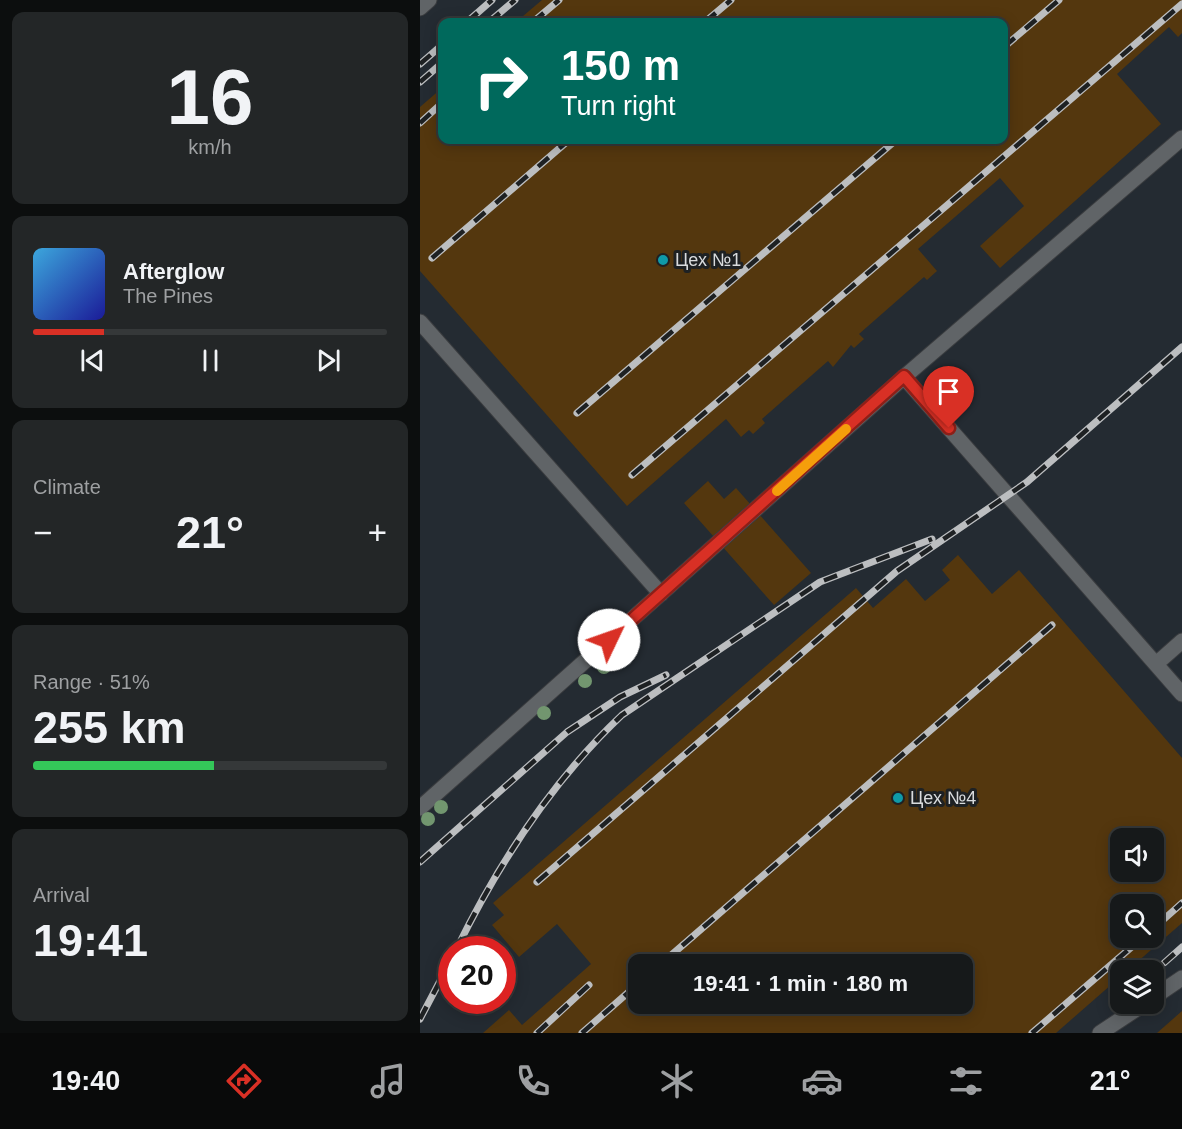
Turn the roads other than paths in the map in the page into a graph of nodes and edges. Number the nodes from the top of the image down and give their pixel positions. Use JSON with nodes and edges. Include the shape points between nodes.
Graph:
{"nodes":[{"id":1,"x":429,"y":0,"type":"edge"},
{"id":2,"x":420,"y":8,"type":"edge"},
{"id":3,"x":1182,"y":138,"type":"edge"},
{"id":4,"x":420,"y":322,"type":"edge"},
{"id":5,"x":904,"y":376,"type":"junction"},
{"id":6,"x":661,"y":594,"type":"junction"},
{"id":7,"x":1182,"y":641,"type":"edge"},
{"id":8,"x":1156,"y":664,"type":"junction"},
{"id":9,"x":1182,"y":694,"type":"edge"},
{"id":10,"x":420,"y":808,"type":"edge"},
{"id":11,"x":1182,"y":978,"type":"edge"},
{"id":12,"x":1164,"y":990,"type":"edge"},
{"id":13,"x":1129,"y":1014,"type":"edge"},
{"id":14,"x":1100,"y":1033,"type":"edge"}],
"edges":[{"from":1,"to":2,"type":"lane"},
{"from":3,"to":5,"type":"lane"},
{"from":4,"to":6,"type":"lane"},
{"from":5,"to":6,"type":"lane"},
{"from":5,"to":8,"type":"lane"},
{"from":6,"to":10,"type":"lane"},
{"from":7,"to":8,"type":"lane"},
{"from":8,"to":9,"type":"lane"},
{"from":11,"to":12,"type":"lane"},
{"from":13,"to":14,"type":"lane"}]}
